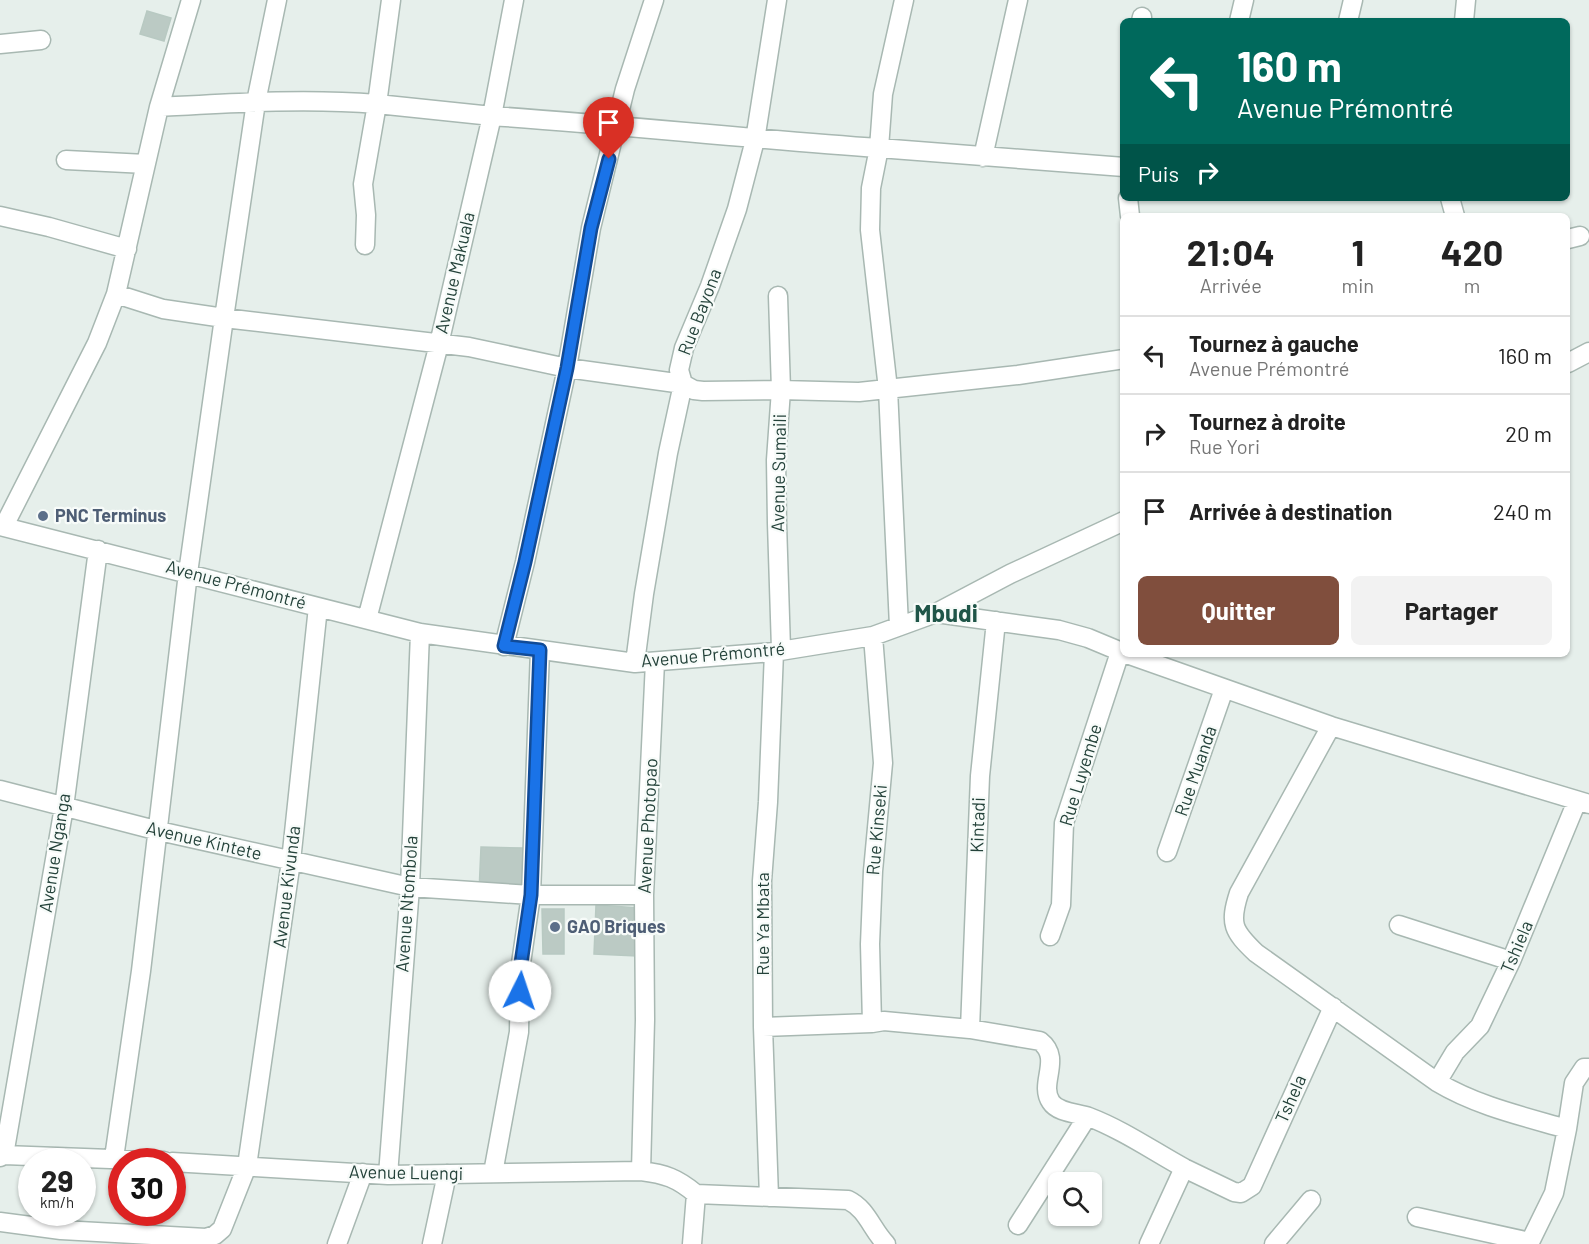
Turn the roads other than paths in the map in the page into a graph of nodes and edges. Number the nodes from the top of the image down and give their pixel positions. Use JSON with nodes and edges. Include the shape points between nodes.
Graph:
{"nodes":[{"id":1,"x":191,"y":0,"type":"edge"},
{"id":2,"x":277,"y":0,"type":"edge"},
{"id":3,"x":391,"y":0,"type":"edge"},
{"id":4,"x":514,"y":0,"type":"edge"},
{"id":5,"x":654,"y":0,"type":"edge"},
{"id":6,"x":777,"y":0,"type":"edge"},
{"id":7,"x":904,"y":0,"type":"edge"},
{"id":8,"x":1018,"y":0,"type":"edge"},
{"id":9,"x":1244,"y":0,"type":"edge"},
{"id":10,"x":1353,"y":0,"type":"edge"},
{"id":11,"x":1467,"y":0,"type":"edge"},
{"id":12,"x":1240,"y":18,"type":"edge"},
{"id":13,"x":1349,"y":18,"type":"edge"},
{"id":14,"x":1464,"y":18,"type":"edge"},
{"id":15,"x":41,"y":40,"type":"dead end"},
{"id":16,"x":0,"y":44,"type":"edge"},
{"id":17,"x":256,"y":102,"type":"junction"},
{"id":18,"x":377,"y":104,"type":"junction"},
{"id":19,"x":159,"y":107,"type":"junction"},
{"id":20,"x":492,"y":116,"type":"junction"},
{"id":21,"x":617,"y":125,"type":"junction"},
{"id":22,"x":755,"y":140,"type":"junction"},
{"id":23,"x":879,"y":148,"type":"junction"},
{"id":24,"x":983,"y":157,"type":"junction"},
{"id":25,"x":66,"y":160,"type":"dead end"},
{"id":26,"x":146,"y":164,"type":"junction"},
{"id":27,"x":1120,"y":167,"type":"edge"},
{"id":28,"x":0,"y":216,"type":"edge"},
{"id":29,"x":365,"y":246,"type":"dead end"},
{"id":30,"x":127,"y":249,"type":"junction"},
{"id":31,"x":116,"y":294,"type":"junction"},
{"id":32,"x":777,"y":296,"type":"dead end"},
{"id":33,"x":224,"y":318,"type":"junction"},
{"id":34,"x":439,"y":344,"type":"junction"},
{"id":35,"x":1589,"y":352,"type":"edge"},
{"id":36,"x":1120,"y":360,"type":"edge"},
{"id":37,"x":1570,"y":362,"type":"edge"},
{"id":38,"x":567,"y":368,"type":"junction"},
{"id":39,"x":683,"y":384,"type":"junction"},
{"id":40,"x":888,"y":388,"type":"junction"},
{"id":41,"x":781,"y":390,"type":"junction"},
{"id":42,"x":1120,"y":523,"type":"edge"},
{"id":43,"x":2,"y":526,"type":"edge"},
{"id":44,"x":98,"y":550,"type":"junction"},
{"id":45,"x":188,"y":573,"type":"junction"},
{"id":46,"x":318,"y":607,"type":"junction"},
{"id":47,"x":936,"y":613,"type":"junction"},
{"id":48,"x":367,"y":619,"type":"junction"},
{"id":49,"x":996,"y":621,"type":"junction"},
{"id":50,"x":899,"y":627,"type":"junction"},
{"id":51,"x":420,"y":633,"type":"junction"},
{"id":52,"x":873,"y":636,"type":"junction"},
{"id":53,"x":504,"y":646,"type":"junction"},
{"id":54,"x":540,"y":650,"type":"junction"},
{"id":55,"x":777,"y":651,"type":"junction"},
{"id":56,"x":1120,"y":652,"type":"edge"},
{"id":57,"x":1122,"y":657,"type":"edge"},
{"id":58,"x":1134,"y":657,"type":"edge"},
{"id":59,"x":656,"y":662,"type":"junction"},
{"id":60,"x":635,"y":663,"type":"junction"},
{"id":61,"x":1224,"y":689,"type":"junction"},
{"id":62,"x":1331,"y":726,"type":"junction"},
{"id":63,"x":0,"y":790,"type":"edge"},
{"id":64,"x":1583,"y":802,"type":"edge"},
{"id":65,"x":64,"y":807,"type":"junction"},
{"id":66,"x":159,"y":831,"type":"junction"},
{"id":67,"x":1167,"y":852,"type":"dead end"},
{"id":68,"x":291,"y":861,"type":"junction"},
{"id":69,"x":410,"y":886,"type":"junction"},
{"id":70,"x":531,"y":895,"type":"junction"},
{"id":71,"x":645,"y":895,"type":"junction"},
{"id":72,"x":1399,"y":925,"type":"dead end"},
{"id":73,"x":1050,"y":936,"type":"dead end"},
{"id":74,"x":1511,"y":961,"type":"junction"},
{"id":75,"x":1333,"y":1007,"type":"junction"},
{"id":76,"x":872,"y":1023,"type":"junction"},
{"id":77,"x":763,"y":1027,"type":"junction"},
{"id":78,"x":970,"y":1029,"type":"junction"},
{"id":79,"x":1589,"y":1068,"type":"edge"},
{"id":80,"x":1437,"y":1082,"type":"junction"},
{"id":81,"x":1087,"y":1117,"type":"junction"},
{"id":82,"x":1567,"y":1129,"type":"junction"},
{"id":83,"x":115,"y":1148,"type":"edge"},
{"id":84,"x":2,"y":1156,"type":"edge"},
{"id":85,"x":108,"y":1158,"type":"edge"},
{"id":86,"x":186,"y":1163,"type":"edge"},
{"id":87,"x":247,"y":1166,"type":"junction"},
{"id":88,"x":1184,"y":1168,"type":"junction"},
{"id":89,"x":640,"y":1171,"type":"junction"},
{"id":90,"x":363,"y":1173,"type":"junction"},
{"id":91,"x":494,"y":1173,"type":"junction"},
{"id":92,"x":447,"y":1174,"type":"junction"},
{"id":93,"x":388,"y":1175,"type":"junction"},
{"id":94,"x":696,"y":1194,"type":"junction"},
{"id":95,"x":769,"y":1197,"type":"junction"},
{"id":96,"x":1311,"y":1200,"type":"dead end"},
{"id":97,"x":1417,"y":1217,"type":"dead end"},
{"id":98,"x":0,"y":1222,"type":"edge"},
{"id":99,"x":1018,"y":1225,"type":"dead end"},
{"id":100,"x":59,"y":1237,"type":"edge"},
{"id":101,"x":1529,"y":1243,"type":"edge"},
{"id":102,"x":337,"y":1244,"type":"edge"},
{"id":103,"x":432,"y":1244,"type":"edge"},
{"id":104,"x":692,"y":1244,"type":"edge"},
{"id":105,"x":886,"y":1244,"type":"edge"},
{"id":106,"x":1149,"y":1244,"type":"edge"},
{"id":107,"x":1274,"y":1244,"type":"edge"}],
"edges":[{"from":1,"to":19,"type":"street"},
{"from":2,"to":17,"type":"street"},
{"from":3,"to":18,"type":"street"},
{"from":4,"to":20,"type":"street","name":"Avenue Makuala"},
{"from":5,"to":21,"type":"street"},
{"from":6,"to":22,"type":"street","name":"Rue Bayona"},
{"from":7,"to":23,"type":"street","via":[[883,94]]},
{"from":8,"to":24,"type":"street"},
{"from":9,"to":12,"type":"street"},
{"from":10,"to":13,"type":"street"},
{"from":11,"to":14,"type":"street"},
{"from":15,"to":16,"type":"street"},
{"from":17,"to":18,"type":"street"},
{"from":17,"to":19,"type":"street"},
{"from":17,"to":33,"type":"street"},
{"from":18,"to":20,"type":"street"},
{"from":18,"to":29,"type":"street","via":[[363,184]]},
{"from":19,"to":26,"type":"street"},
{"from":20,"to":21,"type":"street"},
{"from":20,"to":34,"type":"street","name":"Avenue Makuala"},
{"from":21,"to":22,"type":"street"},
{"from":21,"to":38,"type":"street","via":[[591,228]]},
{"from":22,"to":23,"type":"street"},
{"from":22,"to":39,"type":"street","name":"Rue Bayona","via":[[737,209],[684,348],[679,369]]},
{"from":23,"to":24,"type":"street"},
{"from":23,"to":40,"type":"street","via":[[871,188],[870,230]]},
{"from":24,"to":27,"type":"street"},
{"from":25,"to":26,"type":"street"},
{"from":26,"to":30,"type":"street"},
{"from":28,"to":30,"type":"street"},
{"from":30,"to":31,"type":"street"},
{"from":31,"to":33,"type":"street","via":[[163,309]]},
{"from":31,"to":43,"type":"street","via":[[97,343]]},
{"from":32,"to":41,"type":"street","name":"Avenue Sumaili"},
{"from":33,"to":34,"type":"street"},
{"from":33,"to":45,"type":"street"},
{"from":34,"to":38,"type":"street"},
{"from":34,"to":48,"type":"street","name":"Avenue Makuala"},
{"from":35,"to":37,"type":"street"},
{"from":36,"to":40,"type":"street"},
{"from":38,"to":39,"type":"street"},
{"from":38,"to":53,"type":"street"},
{"from":39,"to":41,"type":"street","via":[[703,391]]},
{"from":39,"to":60,"type":"street","name":"Rue Bayona","via":[[668,453]]},
{"from":40,"to":41,"type":"street","via":[[831,393]]},
{"from":40,"to":50,"type":"street"},
{"from":41,"to":55,"type":"street","name":"Avenue Sumaili","via":[[776,460]]},
{"from":42,"to":47,"type":"street","name":"Avenue Prémontré"},
{"from":43,"to":44,"type":"street","name":"Avenue Prémontré"},
{"from":44,"to":45,"type":"street","name":"Avenue Prémontré"},
{"from":44,"to":65,"type":"street","name":"Avenue Nganga"},
{"from":45,"to":46,"type":"street","name":"Avenue Prémontré"},
{"from":45,"to":66,"type":"street"},
{"from":46,"to":48,"type":"street","name":"Avenue Prémontré"},
{"from":46,"to":68,"type":"street","name":"Avenue Kivunda"},
{"from":47,"to":49,"type":"street"},
{"from":47,"to":50,"type":"street","name":"Avenue Prémontré"},
{"from":48,"to":51,"type":"street","name":"Avenue Prémontré"},
{"from":49,"to":56,"type":"street","via":[[1059,630]]},
{"from":49,"to":78,"type":"street","name":"Kintadi","via":[[980,776]]},
{"from":50,"to":52,"type":"street","name":"Avenue Prémontré"},
{"from":51,"to":53,"type":"street","name":"Avenue Prémontré"},
{"from":51,"to":69,"type":"street","name":"Avenue Ntombola"},
{"from":52,"to":55,"type":"street","name":"Avenue Prémontré"},
{"from":52,"to":76,"type":"street","name":"Rue Kinseki","via":[[883,763],[871,913]]},
{"from":53,"to":54,"type":"street","name":"Avenue Prémontré"},
{"from":54,"to":60,"type":"street","name":"Avenue Prémontré"},
{"from":54,"to":70,"type":"street"},
{"from":55,"to":59,"type":"street","name":"Avenue Prémontré"},
{"from":55,"to":77,"type":"street","name":"Rue Ya Mbata","via":[[762,881]]},
{"from":57,"to":73,"type":"street","name":"Rue Luyembe","via":[[1064,823],[1061,905]]},
{"from":58,"to":61,"type":"street"},
{"from":59,"to":60,"type":"street","name":"Avenue Prémontré"},
{"from":59,"to":71,"type":"street","name":"Avenue Photopao"},
{"from":61,"to":62,"type":"street"},
{"from":61,"to":67,"type":"street","name":"Rue Muanda"},
{"from":62,"to":64,"type":"street"},
{"from":62,"to":75,"type":"street","via":[[1239,893],[1233,912],[1234,929],[1256,953]]},
{"from":63,"to":65,"type":"street","name":"Avenue Kintete"},
{"from":64,"to":74,"type":"street","name":"Tshiela"},
{"from":65,"to":66,"type":"street","name":"Avenue Kintete"},
{"from":65,"to":84,"type":"street","name":"Avenue Nganga"},
{"from":66,"to":68,"type":"street","name":"Avenue Kintete"},
{"from":66,"to":83,"type":"street"},
{"from":68,"to":69,"type":"street","name":"Avenue Kintete"},
{"from":68,"to":87,"type":"street","name":"Avenue Kivunda"},
{"from":69,"to":70,"type":"street","name":"Avenue Kintete"},
{"from":69,"to":93,"type":"street","name":"Avenue Ntombola"},
{"from":70,"to":71,"type":"street","name":"Avenue Kintete"},
{"from":70,"to":91,"type":"street","via":[[520,970],[519,1032]]},
{"from":71,"to":89,"type":"street","name":"Avenue Photopao"},
{"from":72,"to":74,"type":"street"},
{"from":74,"to":80,"type":"street","name":"Tshiela","via":[[1480,1026],[1455,1052]]},
{"from":75,"to":80,"type":"street"},
{"from":75,"to":88,"type":"street","name":"Tshela","via":[[1252,1186],[1241,1193],[1234,1192]]},
{"from":76,"to":77,"type":"street"},
{"from":76,"to":78,"type":"street"},
{"from":77,"to":95,"type":"street","name":"Rue Ya Mbata"},
{"from":78,"to":81,"type":"street","via":[[1040,1041],[1051,1056],[1048,1090],[1052,1103],[1056,1108]]},
{"from":79,"to":82,"type":"street","via":[[1584,1068],[1574,1083]]},
{"from":80,"to":82,"type":"street","via":[[1480,1104]]},
{"from":81,"to":88,"type":"street"},
{"from":81,"to":99,"type":"street"},
{"from":82,"to":101,"type":"street","via":[[1554,1193]]},
{"from":84,"to":85,"type":"street"},
{"from":86,"to":87,"type":"street","name":"Avenue Luengi"},
{"from":87,"to":90,"type":"street","name":"Avenue Luengi"},
{"from":87,"to":100,"type":"street","name":"Avenue Kivunda","via":[[226,1222],[215,1235]]},
{"from":88,"to":106,"type":"street"},
{"from":89,"to":91,"type":"street","name":"Avenue Luengi"},
{"from":89,"to":94,"type":"street","name":"Avenue Luengi","via":[[665,1174]]},
{"from":90,"to":93,"type":"street","name":"Avenue Luengi"},
{"from":90,"to":102,"type":"street"},
{"from":91,"to":92,"type":"street","name":"Avenue Luengi"},
{"from":92,"to":93,"type":"street","name":"Avenue Luengi"},
{"from":92,"to":103,"type":"street"},
{"from":94,"to":95,"type":"street"},
{"from":94,"to":104,"type":"street"},
{"from":95,"to":105,"type":"street","via":[[848,1200],[866,1214]]},
{"from":96,"to":107,"type":"street"},
{"from":97,"to":101,"type":"street"},
{"from":98,"to":100,"type":"street"}]}
